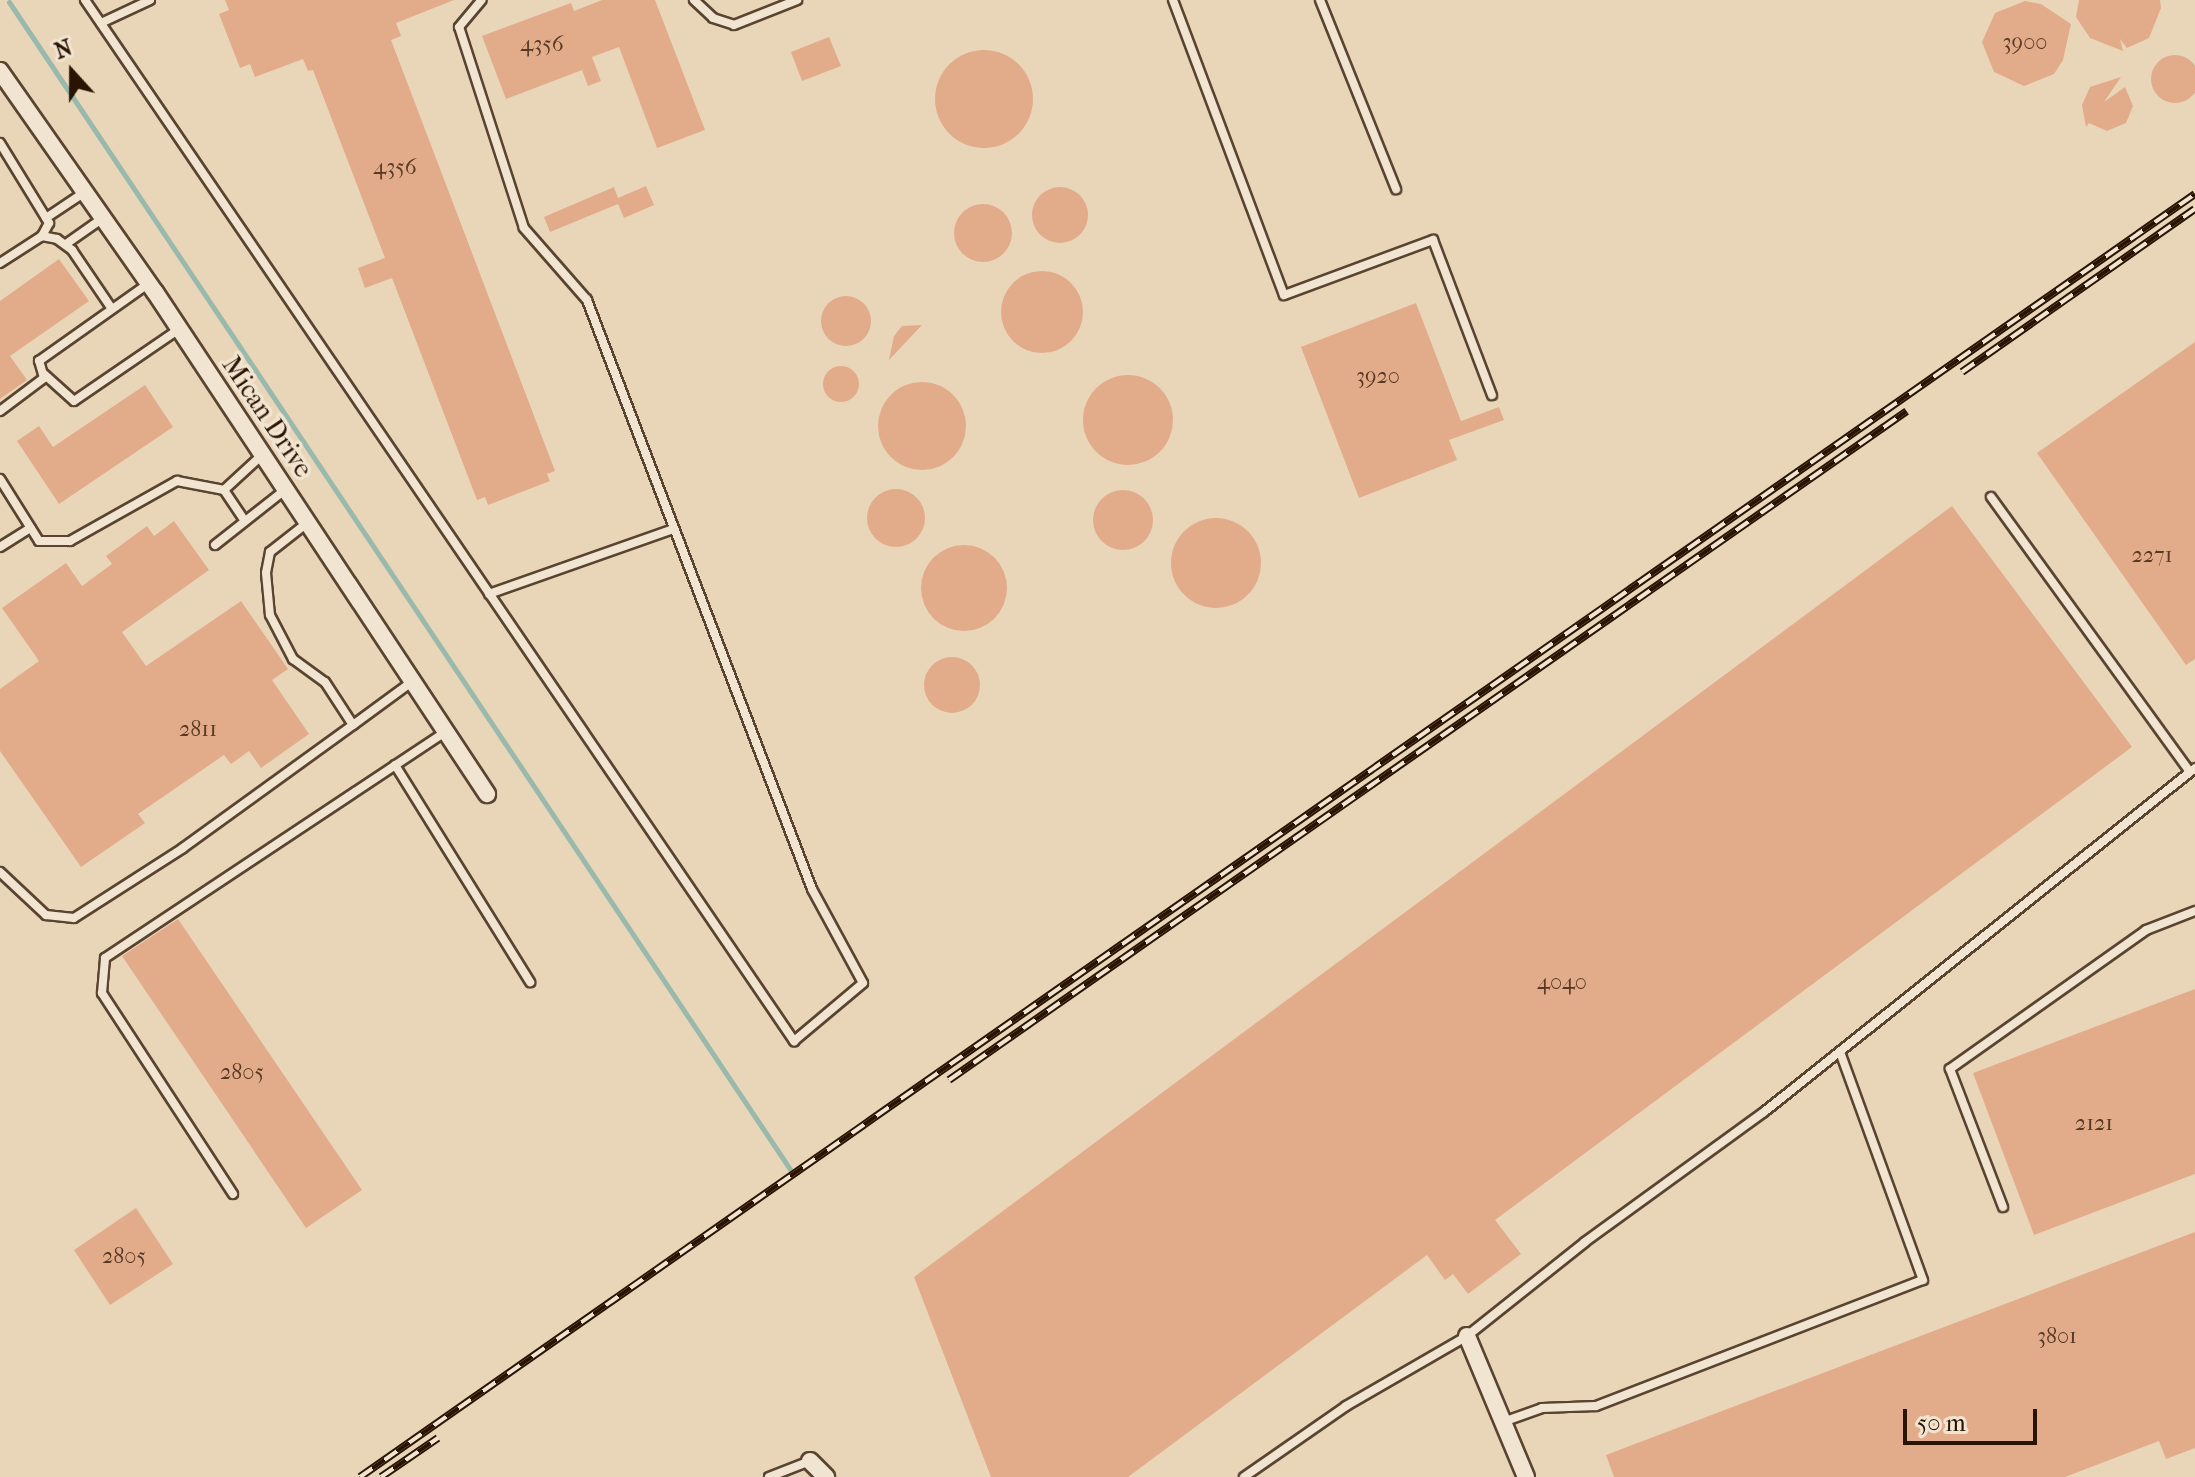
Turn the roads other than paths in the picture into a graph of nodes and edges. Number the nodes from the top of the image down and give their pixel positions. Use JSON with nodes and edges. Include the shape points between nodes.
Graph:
{"nodes":[{"id":1,"x":85,"y":0,"type":"edge"},
{"id":2,"x":150,"y":0,"type":"edge"},
{"id":3,"x":482,"y":0,"type":"edge"},
{"id":4,"x":694,"y":0,"type":"edge"},
{"id":5,"x":797,"y":0,"type":"edge"},
{"id":6,"x":1173,"y":0,"type":"edge"},
{"id":7,"x":1320,"y":0,"type":"edge"},
{"id":8,"x":101,"y":23,"type":"junction"},
{"id":9,"x":0,"y":71,"type":"edge"},
{"id":10,"x":0,"y":143,"type":"edge"},
{"id":11,"x":1396,"y":189,"type":"dead end"},
{"id":12,"x":85,"y":192,"type":"junction"},
{"id":13,"x":46,"y":218,"type":"junction"},
{"id":14,"x":103,"y":218,"type":"junction"},
{"id":15,"x":42,"y":236,"type":"junction"},
{"id":16,"x":66,"y":244,"type":"junction"},
{"id":17,"x":0,"y":263,"type":"edge"},
{"id":18,"x":149,"y":283,"type":"junction"},
{"id":19,"x":112,"y":309,"type":"junction"},
{"id":20,"x":179,"y":329,"type":"junction"},
{"id":21,"x":44,"y":374,"type":"junction"},
{"id":22,"x":1492,"y":395,"type":"dead end"},
{"id":23,"x":0,"y":411,"type":"edge"},
{"id":24,"x":263,"y":455,"type":"junction"},
{"id":25,"x":0,"y":479,"type":"edge"},
{"id":26,"x":224,"y":490,"type":"junction"},
{"id":27,"x":286,"y":490,"type":"junction"},
{"id":28,"x":1991,"y":497,"type":"dead end"},
{"id":29,"x":245,"y":521,"type":"junction"},
{"id":30,"x":307,"y":522,"type":"junction"},
{"id":31,"x":31,"y":528,"type":"junction"},
{"id":32,"x":674,"y":529,"type":"junction"},
{"id":33,"x":215,"y":545,"type":"dead end"},
{"id":34,"x":0,"y":547,"type":"edge"},
{"id":35,"x":489,"y":594,"type":"junction"},
{"id":36,"x":413,"y":681,"type":"junction"},
{"id":37,"x":353,"y":725,"type":"junction"},
{"id":38,"x":446,"y":731,"type":"junction"},
{"id":39,"x":395,"y":765,"type":"junction"},
{"id":40,"x":2193,"y":770,"type":"edge"},
{"id":41,"x":487,"y":794,"type":"dead end"},
{"id":42,"x":0,"y":872,"type":"edge"},
{"id":43,"x":2195,"y":911,"type":"edge"},
{"id":44,"x":530,"y":982,"type":"dead end"},
{"id":45,"x":1840,"y":1052,"type":"junction"},
{"id":46,"x":233,"y":1194,"type":"dead end"},
{"id":47,"x":2003,"y":1207,"type":"dead end"},
{"id":48,"x":1467,"y":1336,"type":"junction"},
{"id":49,"x":1503,"y":1422,"type":"junction"},
{"id":50,"x":810,"y":1461,"type":"joint"},
{"id":51,"x":769,"y":1477,"type":"edge"},
{"id":52,"x":826,"y":1477,"type":"edge"},
{"id":53,"x":1244,"y":1477,"type":"edge"},
{"id":54,"x":1526,"y":1477,"type":"edge"}],
"edges":[{"from":1,"to":8,"type":"lane"},
{"from":2,"to":8,"type":"lane"},
{"from":3,"to":32,"type":"lane","via":[[459,27],[524,228],[587,300]]},
{"from":4,"to":5,"type":"lane","via":[[713,18],[734,25]]},
{"from":6,"to":22,"type":"lane","via":[[1284,295],[1433,240]]},
{"from":7,"to":11,"type":"lane"},
{"from":8,"to":35,"type":"lane"},
{"from":9,"to":12,"type":"street","name":"Mican Drive"},
{"from":10,"to":13,"type":"lane"},
{"from":12,"to":13,"type":"lane"},
{"from":12,"to":14,"type":"street","name":"Mican Drive"},
{"from":13,"to":15,"type":"lane","via":[[49,223]]},
{"from":14,"to":16,"type":"lane"},
{"from":14,"to":18,"type":"street","name":"Mican Drive"},
{"from":15,"to":16,"type":"lane"},
{"from":15,"to":17,"type":"lane"},
{"from":16,"to":19,"type":"lane"},
{"from":18,"to":19,"type":"lane"},
{"from":18,"to":20,"type":"street","name":"Mican Drive"},
{"from":19,"to":21,"type":"lane","via":[[39,361]]},
{"from":20,"to":21,"type":"lane","via":[[74,401]]},
{"from":20,"to":24,"type":"street","name":"Mican Drive"},
{"from":21,"to":23,"type":"lane"},
{"from":24,"to":26,"type":"lane"},
{"from":24,"to":27,"type":"street","name":"Mican Drive"},
{"from":25,"to":31,"type":"lane"},
{"from":26,"to":29,"type":"lane"},
{"from":26,"to":31,"type":"lane","via":[[177,481],[70,541],[39,541]]},
{"from":27,"to":29,"type":"lane"},
{"from":27,"to":30,"type":"street","name":"Mican Drive"},
{"from":28,"to":40,"type":"lane"},
{"from":29,"to":33,"type":"lane"},
{"from":30,"to":36,"type":"street","name":"Mican Drive"},
{"from":30,"to":37,"type":"lane","via":[[270,552],[265,597],[277,634],[293,659],[325,682]]},
{"from":31,"to":34,"type":"lane"},
{"from":32,"to":35,"type":"lane"},
{"from":32,"to":35,"type":"lane","via":[[812,889],[863,983],[794,1041]]},
{"from":36,"to":37,"type":"lane"},
{"from":36,"to":38,"type":"street","name":"Mican Drive"},
{"from":37,"to":42,"type":"lane","via":[[183,848],[74,918],[46,915]]},
{"from":38,"to":39,"type":"lane"},
{"from":38,"to":41,"type":"street","name":"Mican Drive"},
{"from":39,"to":44,"type":"lane"},
{"from":39,"to":46,"type":"lane","via":[[105,958],[102,993]]},
{"from":40,"to":45,"type":"lane"},
{"from":43,"to":47,"type":"lane","via":[[2146,930],[1950,1069]]},
{"from":45,"to":48,"type":"lane"},
{"from":45,"to":49,"type":"lane","via":[[1923,1280],[1596,1406],[1542,1408]]},
{"from":48,"to":49,"type":"street"},
{"from":48,"to":53,"type":"lane","via":[[1346,1406]]},
{"from":49,"to":54,"type":"street"},
{"from":50,"to":51,"type":"lane"},
{"from":50,"to":52,"type":"street"}]}
